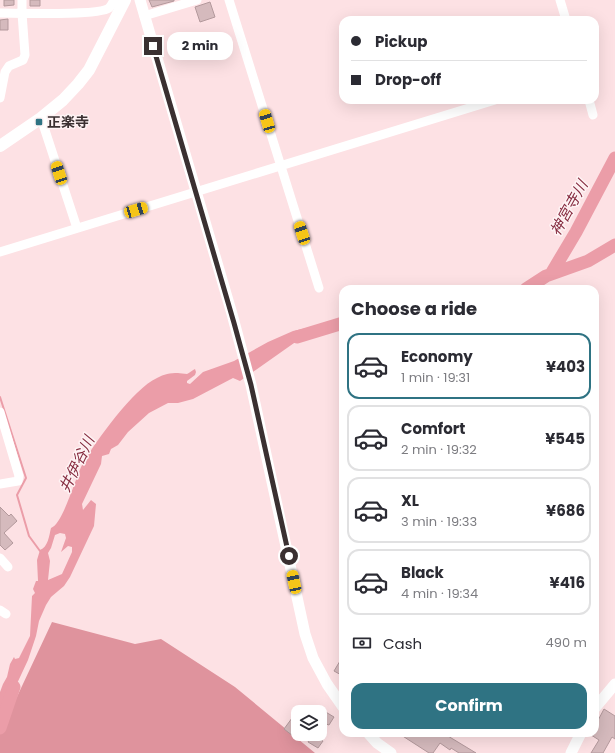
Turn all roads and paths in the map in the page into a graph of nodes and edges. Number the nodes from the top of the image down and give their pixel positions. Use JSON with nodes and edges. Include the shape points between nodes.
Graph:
{"nodes":[{"id":1,"x":22,"y":0,"type":"edge"},
{"id":2,"x":114,"y":0,"type":"edge"},
{"id":3,"x":125,"y":0,"type":"edge"},
{"id":4,"x":140,"y":0,"type":"edge"},
{"id":5,"x":197,"y":0,"type":"edge"},
{"id":6,"x":229,"y":0,"type":"edge"},
{"id":7,"x":560,"y":0,"type":"edge"},
{"id":8,"x":0,"y":13,"type":"edge"},
{"id":9,"x":22,"y":13,"type":"junction"},
{"id":10,"x":144,"y":16,"type":"junction"},
{"id":11,"x":565,"y":16,"type":"edge"},
{"id":12,"x":0,"y":98,"type":"edge"},
{"id":13,"x":482,"y":104,"type":"edge"},
{"id":14,"x":590,"y":104,"type":"edge"},
{"id":15,"x":593,"y":115,"type":"dead end"},
{"id":16,"x":41,"y":118,"type":"junction"},
{"id":17,"x":0,"y":146,"type":"edge"},
{"id":18,"x":281,"y":165,"type":"junction"},
{"id":19,"x":196,"y":191,"type":"junction"},
{"id":20,"x":77,"y":228,"type":"junction"},
{"id":21,"x":0,"y":252,"type":"edge"},
{"id":22,"x":320,"y":288,"type":"dead end"},
{"id":23,"x":0,"y":412,"type":"edge"},
{"id":24,"x":0,"y":484,"type":"edge"},
{"id":25,"x":0,"y":558,"type":"edge"},
{"id":26,"x":8,"y":567,"type":"dead end"},
{"id":27,"x":615,"y":684,"type":"edge"},
{"id":28,"x":339,"y":701,"type":"edge"},
{"id":29,"x":599,"y":703,"type":"edge"},
{"id":30,"x":372,"y":737,"type":"edge"},
{"id":31,"x":580,"y":737,"type":"edge"},
{"id":32,"x":391,"y":753,"type":"edge"},
{"id":33,"x":571,"y":753,"type":"edge"}],
"edges":[{"from":1,"to":9,"type":"street"},
{"from":2,"to":9,"type":"street","via":[[109,8],[100,12]]},
{"from":3,"to":16,"type":"main road","via":[[89,70],[69,94]]},
{"from":4,"to":10,"type":"street"},
{"from":5,"to":10,"type":"street"},
{"from":6,"to":18,"type":"street"},
{"from":7,"to":11,"type":"street"},
{"from":8,"to":9,"type":"street"},
{"from":9,"to":12,"type":"street","via":[[25,55],[23,60],[9,66],[5,72]]},
{"from":10,"to":19,"type":"street"},
{"from":13,"to":18,"type":"street"},
{"from":14,"to":15,"type":"street"},
{"from":16,"to":17,"type":"main road"},
{"from":16,"to":20,"type":"street"},
{"from":18,"to":19,"type":"street"},
{"from":18,"to":22,"type":"street"},
{"from":19,"to":20,"type":"street"},
{"from":19,"to":28,"type":"street","via":[[251,385],[305,634],[313,658]]},
{"from":20,"to":21,"type":"street"},
{"from":23,"to":24,"type":"street","via":[[19,476],[18,481]]},
{"from":25,"to":26,"type":"street"},
{"from":27,"to":29,"type":"street"},
{"from":30,"to":32,"type":"street"},
{"from":31,"to":33,"type":"street"}]}
